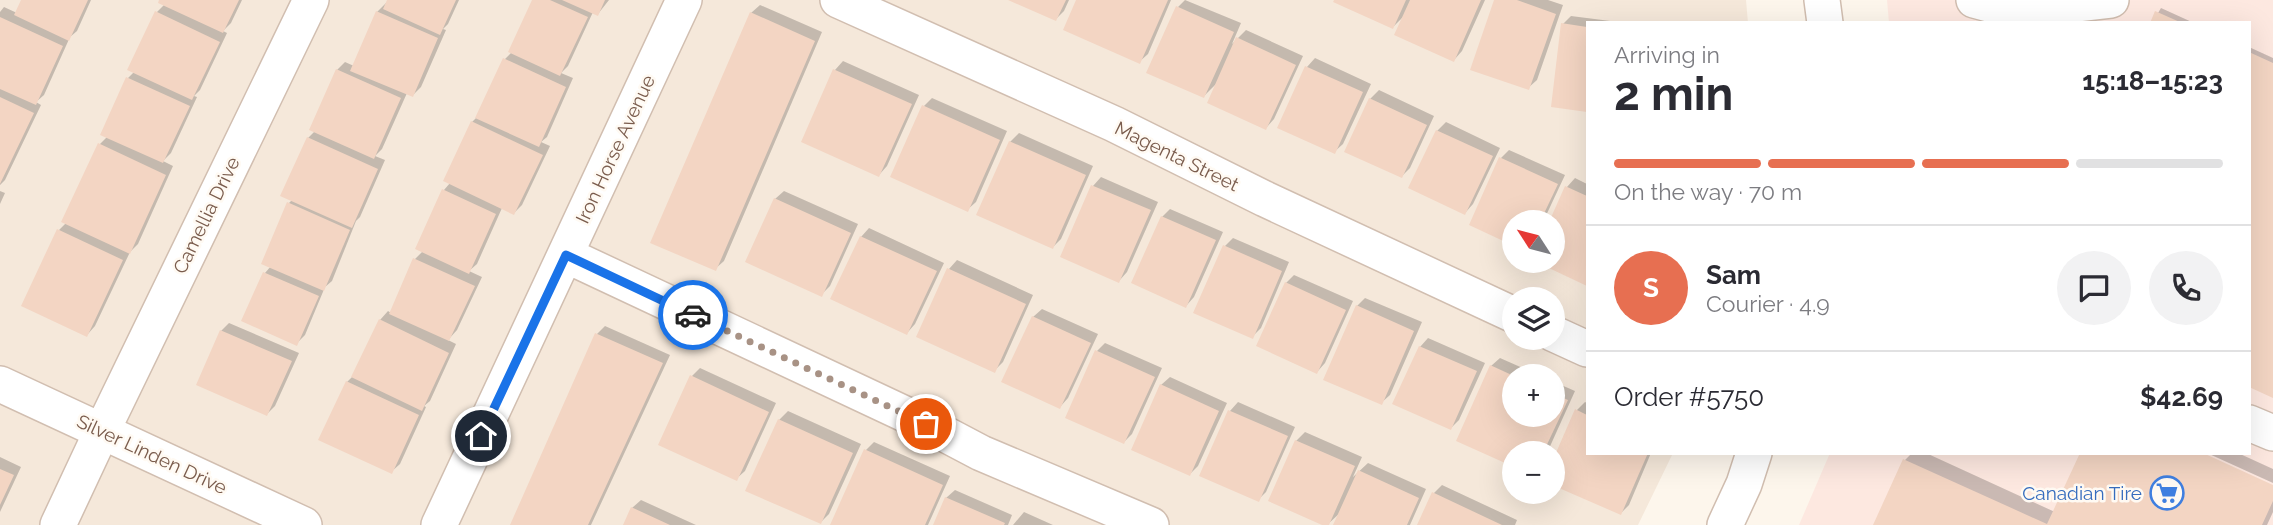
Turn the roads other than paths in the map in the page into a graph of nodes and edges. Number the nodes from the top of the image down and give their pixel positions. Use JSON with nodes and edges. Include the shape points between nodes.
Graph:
{"nodes":[{"id":1,"x":311,"y":0,"type":"edge"},
{"id":2,"x":684,"y":0,"type":"edge"},
{"id":3,"x":838,"y":0,"type":"edge"},
{"id":4,"x":1822,"y":0,"type":"edge"},
{"id":5,"x":1974,"y":0,"type":"edge"},
{"id":6,"x":2111,"y":0,"type":"edge"},
{"id":7,"x":2014,"y":17,"type":"edge"},
{"id":8,"x":1825,"y":21,"type":"edge"},
{"id":9,"x":566,"y":255,"type":"junction"},
{"id":10,"x":1502,"y":309,"type":"edge"},
{"id":11,"x":1565,"y":339,"type":"edge"},
{"id":12,"x":1586,"y":349,"type":"edge"},
{"id":13,"x":0,"y":384,"type":"edge"},
{"id":14,"x":2251,"y":425,"type":"edge"},
{"id":15,"x":102,"y":431,"type":"junction"},
{"id":16,"x":2273,"y":433,"type":"edge"},
{"id":17,"x":1753,"y":455,"type":"edge"},
{"id":18,"x":58,"y":525,"type":"edge"},
{"id":19,"x":304,"y":525,"type":"edge"},
{"id":20,"x":439,"y":525,"type":"edge"},
{"id":21,"x":1151,"y":525,"type":"edge"},
{"id":22,"x":1725,"y":525,"type":"edge"}],
"edges":[{"from":1,"to":15,"type":"street","name":"Camellia Drive"},
{"from":2,"to":9,"type":"street","name":"Iron Horse Avenue"},
{"from":3,"to":10,"type":"street","name":"Magenta Street","via":[[1114,124]]},
{"from":4,"to":8,"type":"street"},
{"from":5,"to":7,"type":"street"},
{"from":6,"to":7,"type":"street"},
{"from":9,"to":20,"type":"street","name":"Iron Horse Avenue"},
{"from":9,"to":21,"type":"street","via":[[981,453]]},
{"from":11,"to":12,"type":"street"},
{"from":13,"to":15,"type":"street","name":"Silver Linden Drive"},
{"from":14,"to":16,"type":"street"},
{"from":15,"to":18,"type":"street","name":"Camellia Drive"},
{"from":15,"to":19,"type":"street","name":"Silver Linden Drive"},
{"from":17,"to":22,"type":"street"}]}
